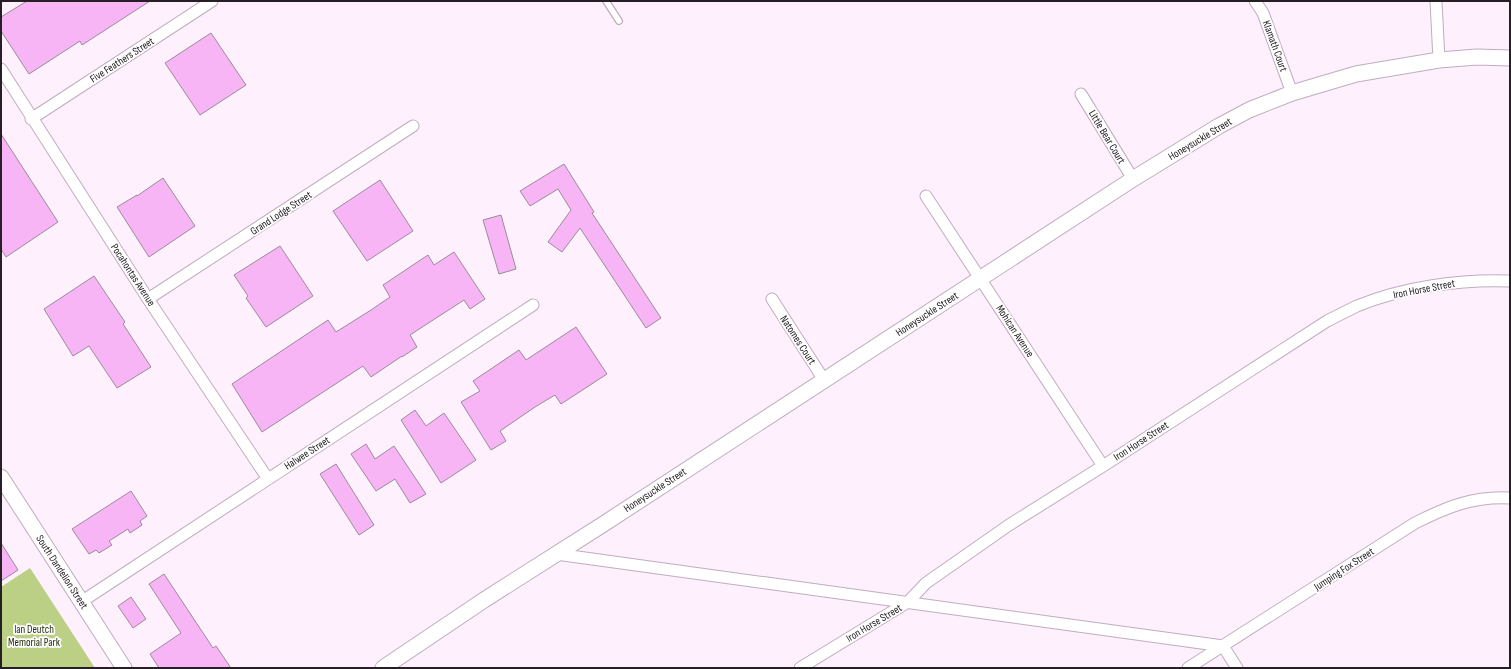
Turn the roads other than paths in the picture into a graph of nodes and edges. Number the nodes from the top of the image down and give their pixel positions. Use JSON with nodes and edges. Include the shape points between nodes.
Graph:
{"nodes":[{"id":1,"x":212,"y":1,"type":"edge"},
{"id":2,"x":606,"y":1,"type":"edge"},
{"id":3,"x":1255,"y":1,"type":"edge"},
{"id":4,"x":1436,"y":1,"type":"edge"},
{"id":5,"x":619,"y":21,"type":"dead end"},
{"id":6,"x":1510,"y":58,"type":"edge"},
{"id":7,"x":1439,"y":60,"type":"junction"},
{"id":8,"x":1,"y":70,"type":"edge"},
{"id":9,"x":1292,"y":93,"type":"junction"},
{"id":10,"x":1081,"y":94,"type":"dead end"},
{"id":11,"x":32,"y":119,"type":"junction"},
{"id":12,"x":413,"y":126,"type":"dead end"},
{"id":13,"x":1133,"y":179,"type":"junction"},
{"id":14,"x":926,"y":196,"type":"dead end"},
{"id":15,"x":981,"y":279,"type":"junction"},
{"id":16,"x":1510,"y":281,"type":"edge"},
{"id":17,"x":148,"y":299,"type":"junction"},
{"id":18,"x":772,"y":299,"type":"dead end"},
{"id":19,"x":533,"y":305,"type":"dead end"},
{"id":20,"x":824,"y":380,"type":"junction"},
{"id":21,"x":1103,"y":466,"type":"junction"},
{"id":22,"x":268,"y":479,"type":"junction"},
{"id":23,"x":3,"y":484,"type":"edge"},
{"id":24,"x":1510,"y":498,"type":"edge"},
{"id":25,"x":556,"y":554,"type":"junction"},
{"id":26,"x":81,"y":602,"type":"junction"},
{"id":27,"x":908,"y":602,"type":"junction"},
{"id":28,"x":1223,"y":646,"type":"junction"},
{"id":29,"x":124,"y":668,"type":"edge"},
{"id":30,"x":383,"y":668,"type":"edge"},
{"id":31,"x":800,"y":668,"type":"edge"},
{"id":32,"x":1188,"y":668,"type":"edge"},
{"id":33,"x":1237,"y":668,"type":"edge"}],
"edges":[{"from":1,"to":11,"type":"street","name":"Five Feathers Street"},
{"from":2,"to":5,"type":"lane"},
{"from":3,"to":9,"type":"street","name":"Klamath Court","via":[[1263,13]]},
{"from":4,"to":7,"type":"street"},
{"from":6,"to":7,"type":"street","name":"Honeysuckle Street"},
{"from":7,"to":9,"type":"street","name":"Honeysuckle Street","via":[[1356,74]]},
{"from":8,"to":11,"type":"street","name":"Pocahontas Avenue"},
{"from":9,"to":13,"type":"street","name":"Honeysuckle Street","via":[[1218,126]]},
{"from":10,"to":13,"type":"street","name":"Little Bear Court"},
{"from":11,"to":17,"type":"street","name":"Pocahontas Avenue"},
{"from":12,"to":17,"type":"street","name":"Grand Lodge Street"},
{"from":13,"to":15,"type":"street","name":"Honeysuckle Street"},
{"from":14,"to":15,"type":"street","name":"Mohican Avenue"},
{"from":15,"to":20,"type":"street","name":"Honeysuckle Street"},
{"from":15,"to":21,"type":"street","name":"Mohican Avenue"},
{"from":16,"to":21,"type":"street","name":"Iron Horse Street","via":[[1454,282],[1400,292],[1358,306],[1327,321]]},
{"from":17,"to":22,"type":"street","name":"Pocahontas Avenue"},
{"from":18,"to":20,"type":"street","name":"Natomes Court"},
{"from":19,"to":22,"type":"street","name":"Halwee Street"},
{"from":20,"to":25,"type":"street","name":"Honeysuckle Street"},
{"from":21,"to":27,"type":"street","name":"Iron Horse Street","via":[[1009,525],[926,583]]},
{"from":22,"to":26,"type":"street","name":"Halwee Street"},
{"from":23,"to":26,"type":"street","name":"South Dandelion Street"},
{"from":24,"to":28,"type":"street","name":"Jumping Fox Street","via":[[1463,502],[1446,507],[1415,523]]},
{"from":25,"to":27,"type":"street"},
{"from":25,"to":30,"type":"street","name":"Honeysuckle Street"},
{"from":26,"to":29,"type":"street","name":"South Dandelion Street"},
{"from":27,"to":28,"type":"street"},
{"from":27,"to":31,"type":"street","name":"Iron Horse Street"},
{"from":28,"to":32,"type":"street","name":"Jumping Fox Street"},
{"from":28,"to":33,"type":"street"}]}
